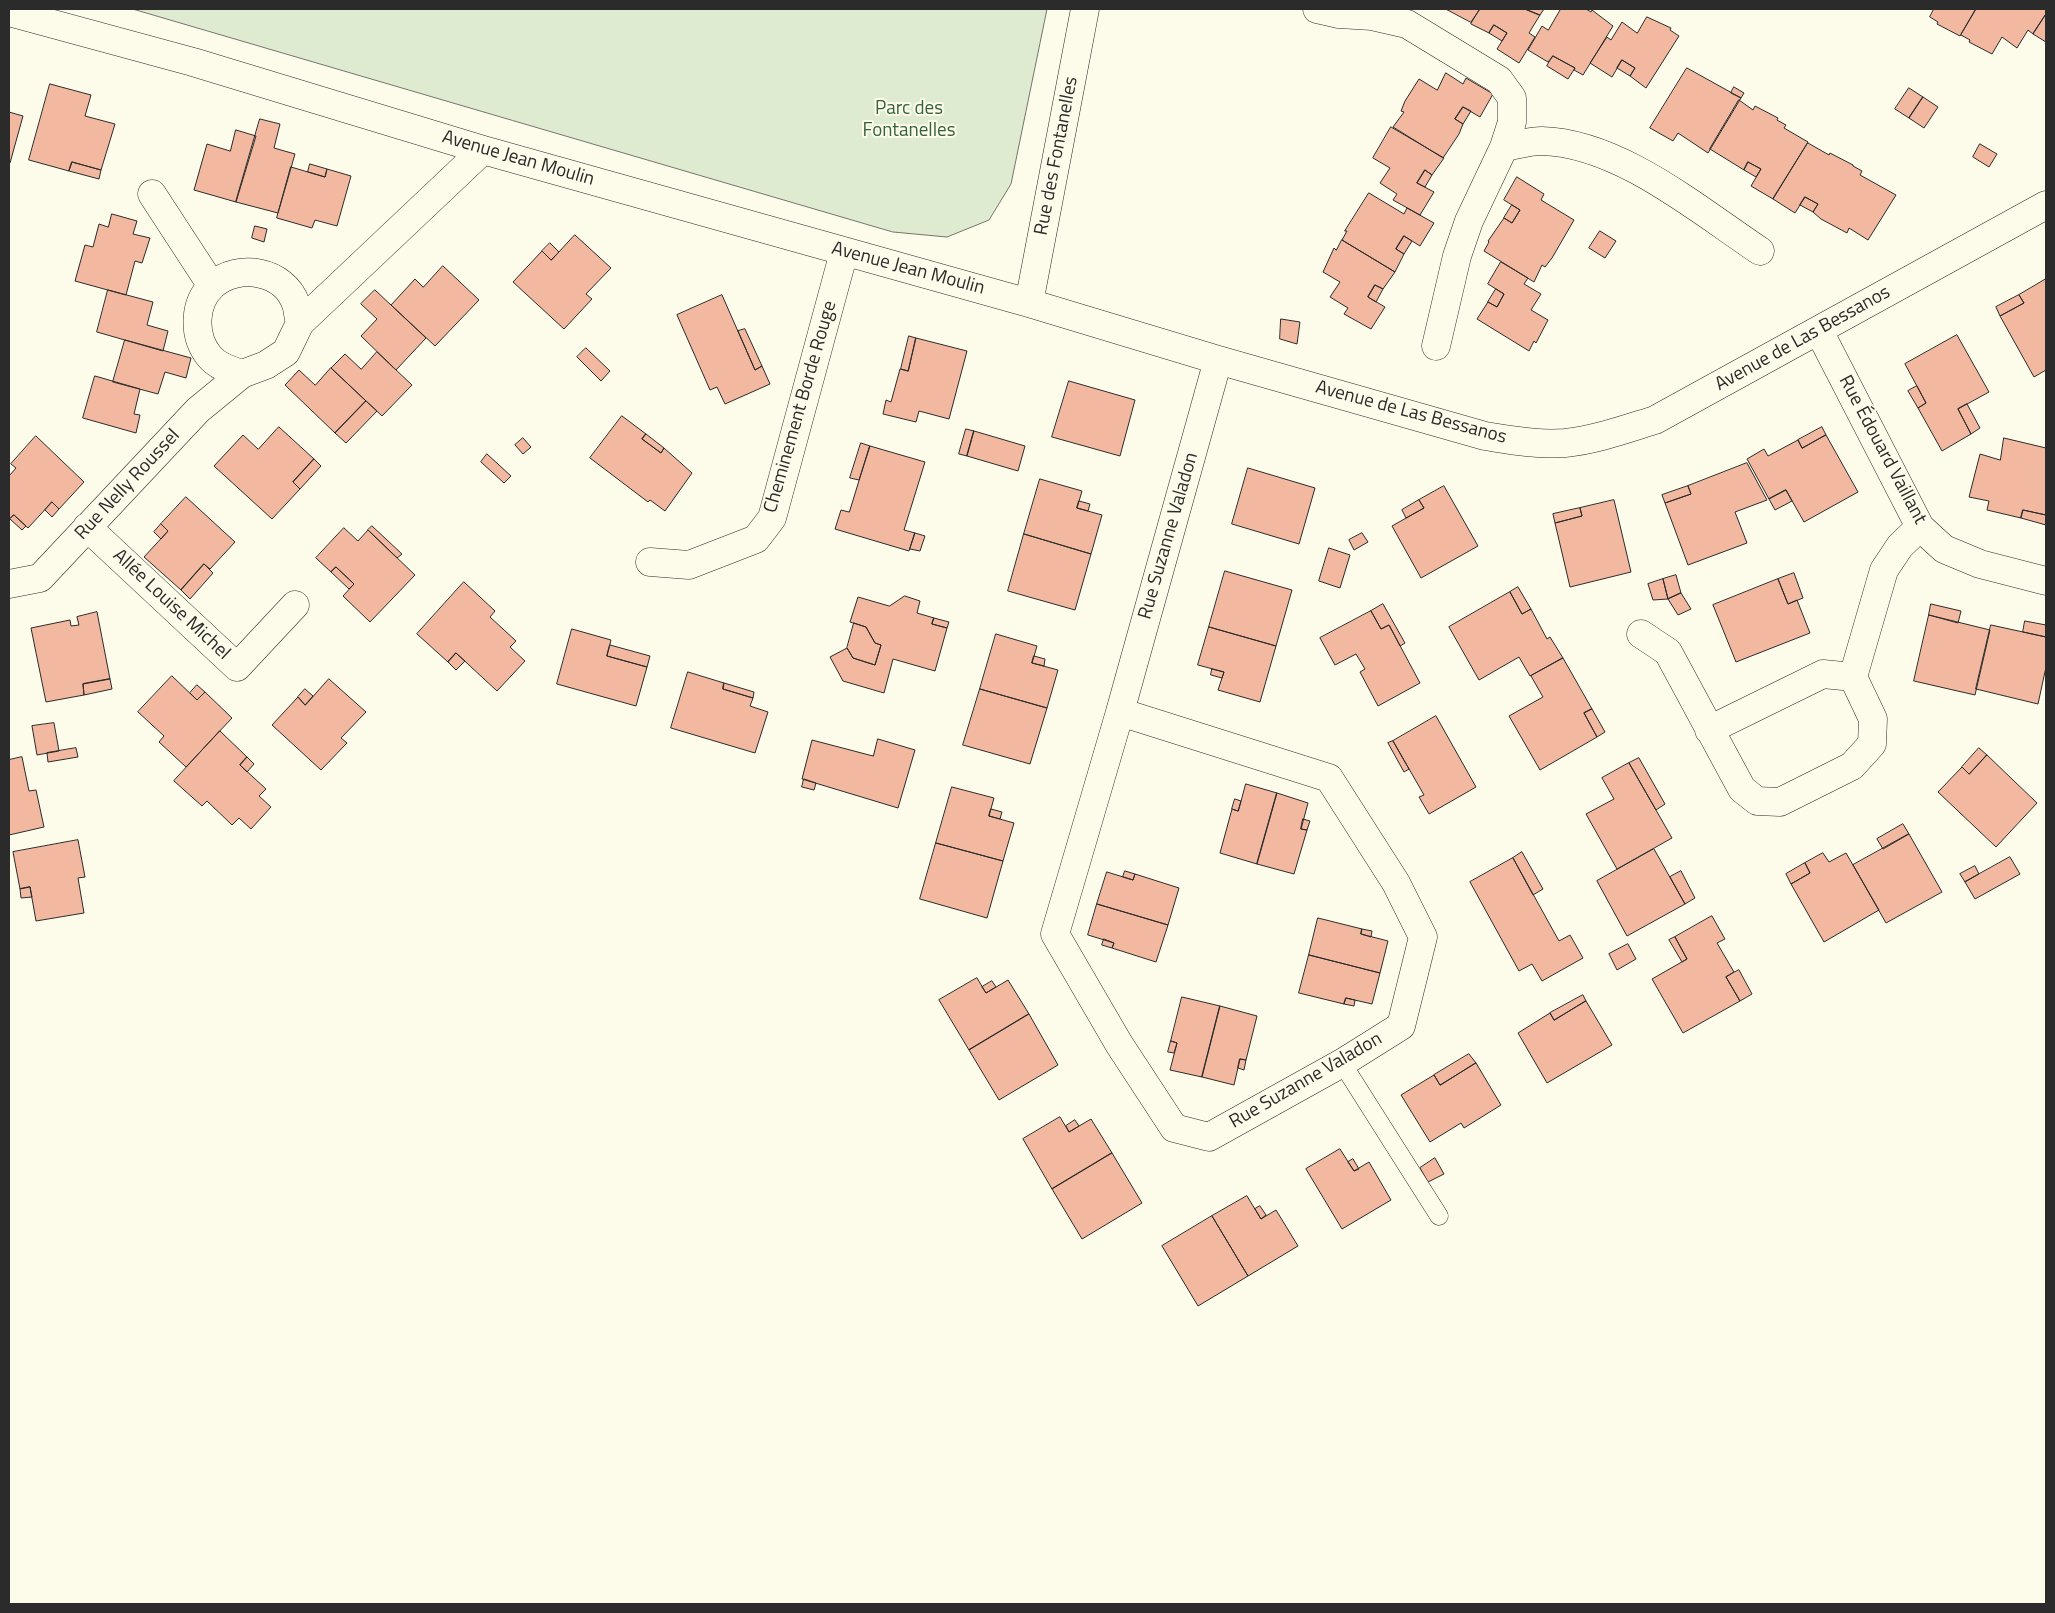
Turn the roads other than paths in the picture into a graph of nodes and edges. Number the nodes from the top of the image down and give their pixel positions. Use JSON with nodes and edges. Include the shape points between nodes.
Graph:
{"nodes":[{"id":1,"x":1085,"y":9,"type":"edge"},
{"id":2,"x":1317,"y":9,"type":"edge"},
{"id":3,"x":9,"y":12,"type":"edge"},
{"id":4,"x":1504,"y":147,"type":"junction"},
{"id":5,"x":482,"y":150,"type":"junction"},
{"id":6,"x":152,"y":194,"type":"dead end"},
{"id":7,"x":2046,"y":205,"type":"edge"},
{"id":8,"x":1760,"y":250,"type":"dead end"},
{"id":9,"x":844,"y":252,"type":"junction"},
{"id":10,"x":212,"y":286,"type":"junction"},
{"id":11,"x":1029,"y":303,"type":"junction"},
{"id":12,"x":300,"y":323,"type":"junction"},
{"id":13,"x":1819,"y":331,"type":"junction"},
{"id":14,"x":1436,"y":346,"type":"dead end"},
{"id":15,"x":1218,"y":360,"type":"junction"},
{"id":16,"x":242,"y":374,"type":"junction"},
{"id":17,"x":87,"y":527,"type":"junction"},
{"id":18,"x":1920,"y":527,"type":"junction"},
{"id":19,"x":650,"y":562,"type":"dead end"},
{"id":20,"x":2046,"y":581,"type":"edge"},
{"id":21,"x":9,"y":584,"type":"edge"},
{"id":22,"x":295,"y":605,"type":"dead end"},
{"id":23,"x":1641,"y":634,"type":"dead end"},
{"id":24,"x":1852,"y":677,"type":"junction"},
{"id":25,"x":1120,"y":712,"type":"junction"},
{"id":26,"x":1709,"y":730,"type":"junction"},
{"id":27,"x":1342,"y":1063,"type":"junction"},
{"id":28,"x":1439,"y":1216,"type":"dead end"}],
"edges":[{"from":1,"to":11,"type":"street","name":"Rue des Fontanelles"},
{"from":2,"to":4,"type":"street","via":[[1407,24],[1499,80],[1512,98],[1512,122]]},
{"from":3,"to":5,"type":"street","name":"Avenue Jean Moulin","via":[[193,62]]},
{"from":4,"to":8,"type":"street","via":[[1541,141],[1581,146],[1620,161]]},
{"from":4,"to":14,"type":"street","via":[[1469,221],[1457,256]]},
{"from":5,"to":9,"type":"street","name":"Avenue Jean Moulin"},
{"from":5,"to":12,"type":"street","name":"Rue Nelly Roussel"},
{"from":6,"to":10,"type":"street"},
{"from":7,"to":13,"type":"street","name":"Avenue de Las Bessanos"},
{"from":9,"to":11,"type":"street","name":"Avenue Jean Moulin"},
{"from":9,"to":19,"type":"street","name":"Cheminement Borde Rouge","via":[[772,518],[756,538],[689,566]]},
{"from":10,"to":12,"type":"street","via":[[228,275],[248,271],[268,275],[285,287],[296,303]]},
{"from":10,"to":16,"type":"street","via":[[201,302],[196,320],[200,340],[209,356],[224,368]]},
{"from":11,"to":15,"type":"street","name":"Avenue de Las Bessanos"},
{"from":12,"to":16,"type":"street","name":"Rue Nelly Roussel","via":[[286,352],[266,366]]},
{"from":13,"to":15,"type":"street","name":"Avenue de Las Bessanos","via":[[1654,420],[1610,434],[1565,443],[1521,442],[1485,436]]},
{"from":13,"to":18,"type":"street","name":"Rue Édouard Vaillant"},
{"from":15,"to":25,"type":"street","name":"Rue Suzanne Valadon"},
{"from":16,"to":17,"type":"street","name":"Rue Nelly Roussel","via":[[198,410]]},
{"from":17,"to":21,"type":"street","name":"Rue Nelly Roussel","via":[[40,578]]},
{"from":17,"to":22,"type":"street","name":"Allée Louise Michel","via":[[237,667]]},
{"from":18,"to":20,"type":"street","name":"Rue Édouard Vaillant","via":[[1944,549],[1980,564]]},
{"from":18,"to":24,"type":"street","via":[[1900,546],[1884,570]]},
{"from":23,"to":26,"type":"street","via":[[1668,652]]},
{"from":24,"to":26,"type":"street","via":[[1823,674]]},
{"from":24,"to":26,"type":"street","via":[[1873,719],[1872,744],[1852,766],[1780,802],[1757,800],[1742,789]]},
{"from":25,"to":27,"type":"street","name":"Rue Suzanne Valadon","via":[[1330,778],[1396,883],[1423,937],[1401,1026]]},
{"from":25,"to":27,"type":"street","name":"Rue Suzanne Valadon","via":[[1055,934],[1119,1044],[1174,1128],[1209,1137]]},
{"from":27,"to":28,"type":"lane"}]}
